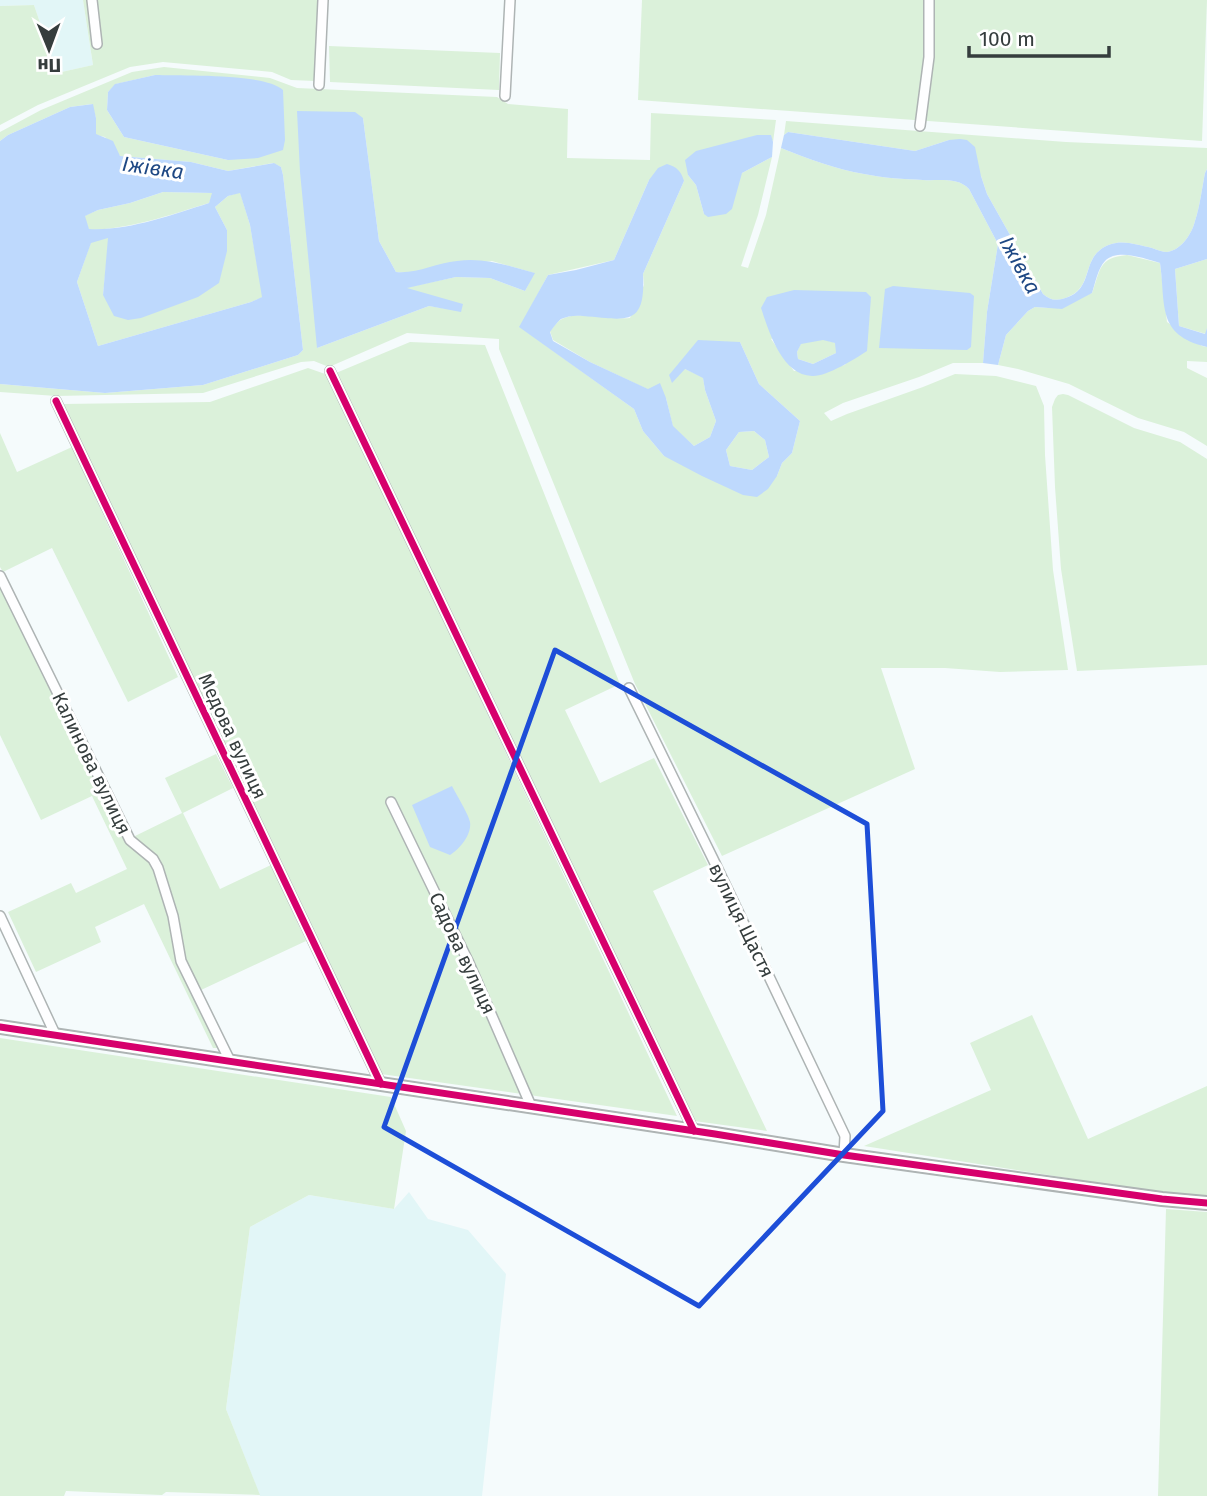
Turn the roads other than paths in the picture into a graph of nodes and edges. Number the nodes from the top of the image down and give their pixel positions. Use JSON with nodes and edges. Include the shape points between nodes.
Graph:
{"nodes":[{"id":1,"x":92,"y":0,"type":"edge"},
{"id":2,"x":323,"y":0,"type":"edge"},
{"id":3,"x":510,"y":0,"type":"edge"},
{"id":4,"x":929,"y":0,"type":"edge"},
{"id":5,"x":97,"y":44,"type":"dead end"},
{"id":6,"x":320,"y":85,"type":"dead end"},
{"id":7,"x":505,"y":96,"type":"dead end"},
{"id":8,"x":920,"y":127,"type":"dead end"},
{"id":9,"x":330,"y":372,"type":"dead end"},
{"id":10,"x":56,"y":401,"type":"dead end"},
{"id":11,"x":0,"y":576,"type":"edge"},
{"id":12,"x":629,"y":688,"type":"dead end"},
{"id":13,"x":391,"y":802,"type":"dead end"},
{"id":14,"x":0,"y":916,"type":"edge"},
{"id":15,"x":0,"y":1027,"type":"edge"},
{"id":16,"x":55,"y":1034,"type":"junction"},
{"id":17,"x":230,"y":1061,"type":"junction"},
{"id":18,"x":381,"y":1084,"type":"junction"},
{"id":19,"x":531,"y":1107,"type":"junction"},
{"id":20,"x":694,"y":1131,"type":"junction"},
{"id":21,"x":844,"y":1155,"type":"junction"},
{"id":22,"x":1207,"y":1203,"type":"edge"}],
"edges":[{"from":1,"to":5,"type":"street"},
{"from":2,"to":6,"type":"street"},
{"from":3,"to":7,"type":"street"},
{"from":4,"to":8,"type":"street","via":[[929,57]]},
{"from":9,"to":20,"type":"street"},
{"from":10,"to":18,"type":"street","name":"Медова вулиця"},
{"from":11,"to":17,"type":"street","name":"Калинова вулиця","via":[[130,840],[158,868],[181,961]]},
{"from":12,"to":21,"type":"street","name":"вулиця Щастя","via":[[845,1136]]},
{"from":13,"to":19,"type":"street","name":"Садова вулиця"},
{"from":14,"to":16,"type":"street"},
{"from":15,"to":16,"type":"street"},
{"from":16,"to":17,"type":"street"},
{"from":17,"to":18,"type":"street"},
{"from":18,"to":19,"type":"street"},
{"from":19,"to":20,"type":"street"},
{"from":20,"to":21,"type":"street"},
{"from":21,"to":22,"type":"street"}]}
